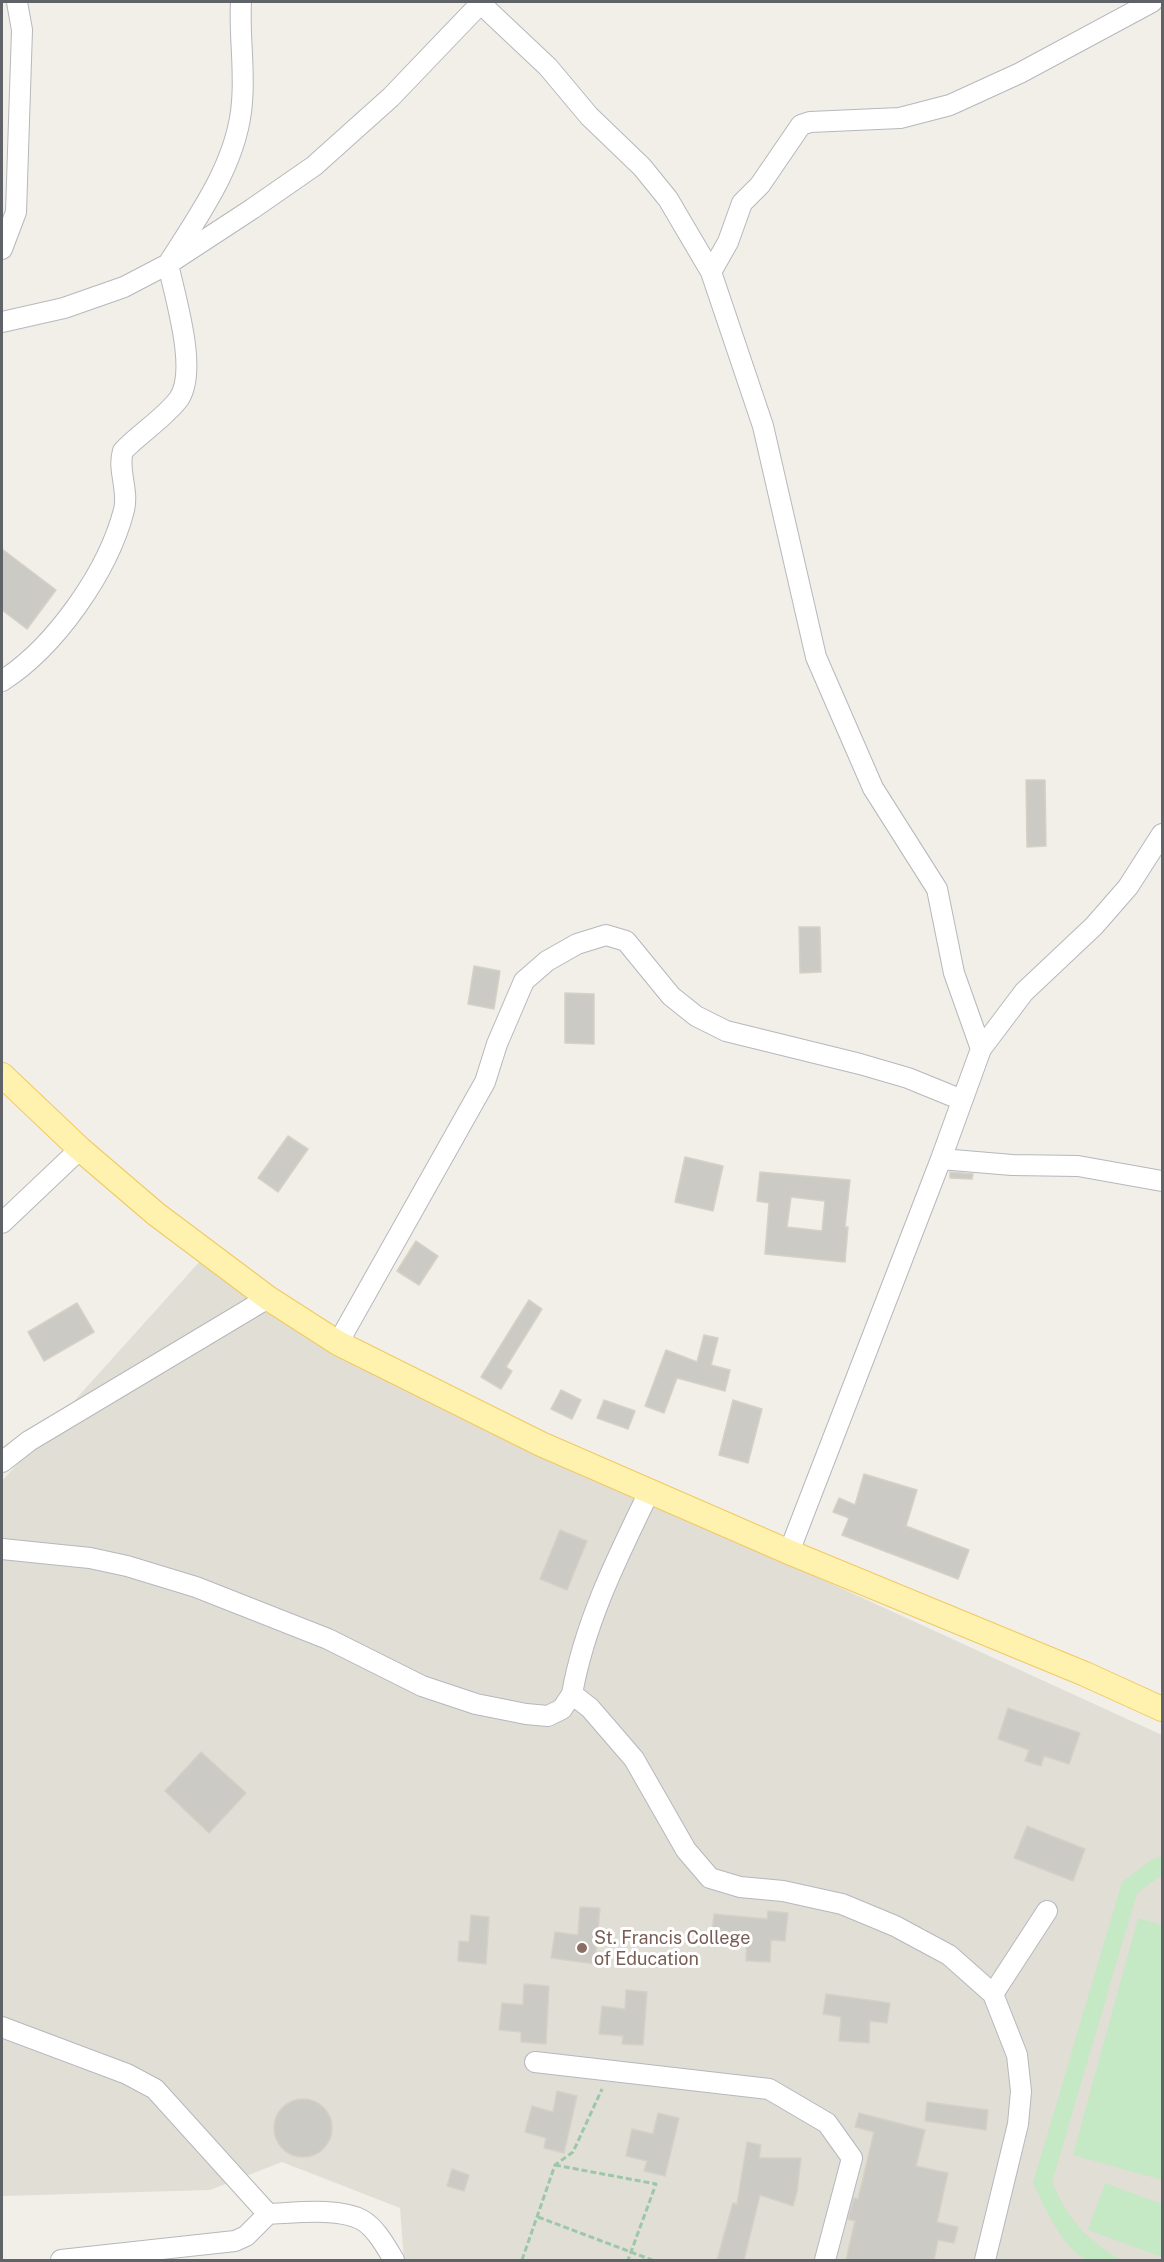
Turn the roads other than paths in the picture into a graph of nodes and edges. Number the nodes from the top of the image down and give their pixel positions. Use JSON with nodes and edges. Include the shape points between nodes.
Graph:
{"nodes":[{"id":1,"x":18,"y":2,"type":"edge"},
{"id":2,"x":241,"y":2,"type":"edge"},
{"id":3,"x":480,"y":2,"type":"edge"},
{"id":4,"x":1152,"y":2,"type":"edge"},
{"id":5,"x":2,"y":249,"type":"edge"},
{"id":6,"x":168,"y":264,"type":"junction"},
{"id":7,"x":711,"y":272,"type":"junction"},
{"id":8,"x":2,"y":322,"type":"edge"},
{"id":9,"x":2,"y":681,"type":"edge"},
{"id":10,"x":1162,"y":834,"type":"edge"},
{"id":11,"x":981,"y":1049,"type":"junction"},
{"id":12,"x":2,"y":1075,"type":"edge"},
{"id":13,"x":962,"y":1100,"type":"junction"},
{"id":14,"x":80,"y":1149,"type":"junction"},
{"id":15,"x":940,"y":1159,"type":"junction"},
{"id":16,"x":1162,"y":1180,"type":"edge"},
{"id":17,"x":2,"y":1222,"type":"edge"},
{"id":18,"x":268,"y":1298,"type":"junction"},
{"id":19,"x":338,"y":1343,"type":"junction"},
{"id":20,"x":2,"y":1462,"type":"edge"},
{"id":21,"x":650,"y":1490,"type":"junction"},
{"id":22,"x":2,"y":1549,"type":"edge"},
{"id":23,"x":789,"y":1552,"type":"junction"},
{"id":24,"x":572,"y":1694,"type":"junction"},
{"id":25,"x":1162,"y":1709,"type":"edge"},
{"id":26,"x":1047,"y":1911,"type":"dead end"},
{"id":27,"x":993,"y":1994,"type":"junction"},
{"id":28,"x":2,"y":2027,"type":"edge"},
{"id":29,"x":535,"y":2062,"type":"dead end"},
{"id":30,"x":268,"y":2214,"type":"junction"},
{"id":31,"x":113,"y":2258,"type":"edge"},
{"id":32,"x":61,"y":2260,"type":"edge"},
{"id":33,"x":394,"y":2260,"type":"edge"},
{"id":34,"x":825,"y":2260,"type":"edge"},
{"id":35,"x":984,"y":2260,"type":"edge"}],
"edges":[{"from":1,"to":5,"type":"street","via":[[22,30],[16,212]]},
{"from":2,"to":6,"type":"street","via":[[242,105],[233,145],[209,198]]},
{"from":3,"to":6,"type":"street","via":[[391,98],[314,166]]},
{"from":3,"to":7,"type":"street","via":[[642,167],[668,199]]},
{"from":4,"to":7,"type":"street","via":[[1020,73],[950,105],[900,117],[801,125],[760,185],[742,203],[728,242]]},
{"from":6,"to":8,"type":"street","via":[[124,287],[64,308]]},
{"from":6,"to":9,"type":"street","via":[[181,326],[186,385],[163,416],[123,451],[120,460],[127,491],[124,511],[88,590],[27,662]]},
{"from":7,"to":11,"type":"street","via":[[763,426],[816,657],[873,788],[937,890],[954,973]]},
{"from":10,"to":11,"type":"street","via":[[1128,887],[1095,926],[1024,992]]},
{"from":11,"to":13,"type":"street"},
{"from":12,"to":14,"type":"main road"},
{"from":13,"to":15,"type":"street"},
{"from":13,"to":19,"type":"street","via":[[908,1078],[726,1031],[696,1016],[671,996],[626,941],[606,935],[577,944],[547,961],[524,981],[481,1091]]},
{"from":14,"to":17,"type":"street"},
{"from":14,"to":18,"type":"main road","via":[[156,1214]]},
{"from":15,"to":16,"type":"street","via":[[1078,1166]]},
{"from":15,"to":23,"type":"street"},
{"from":18,"to":19,"type":"main road"},
{"from":18,"to":20,"type":"street","via":[[29,1441]]},
{"from":19,"to":21,"type":"main road","via":[[541,1444]]},
{"from":21,"to":23,"type":"main road"},
{"from":21,"to":24,"type":"street","via":[[600,1592]]},
{"from":22,"to":24,"type":"street","via":[[90,1558],[196,1587],[328,1639],[422,1686],[476,1704],[548,1716],[562,1709]]},
{"from":23,"to":25,"type":"main road"},
{"from":24,"to":27,"type":"street","via":[[590,1708],[634,1759],[686,1850],[710,1878],[740,1887],[783,1891],[842,1904],[949,1955]]},
{"from":26,"to":27,"type":"street"},
{"from":27,"to":35,"type":"street","via":[[1017,2055],[1021,2091],[1018,2124]]},
{"from":28,"to":30,"type":"street","via":[[127,2074],[155,2089]]},
{"from":29,"to":34,"type":"street","via":[[769,2089],[827,2123],[852,2158]]},
{"from":30,"to":31,"type":"street","via":[[246,2236],[235,2241]]},
{"from":30,"to":33,"type":"street","via":[[323,2211],[362,2220]]},
{"from":31,"to":32,"type":"street"}]}
